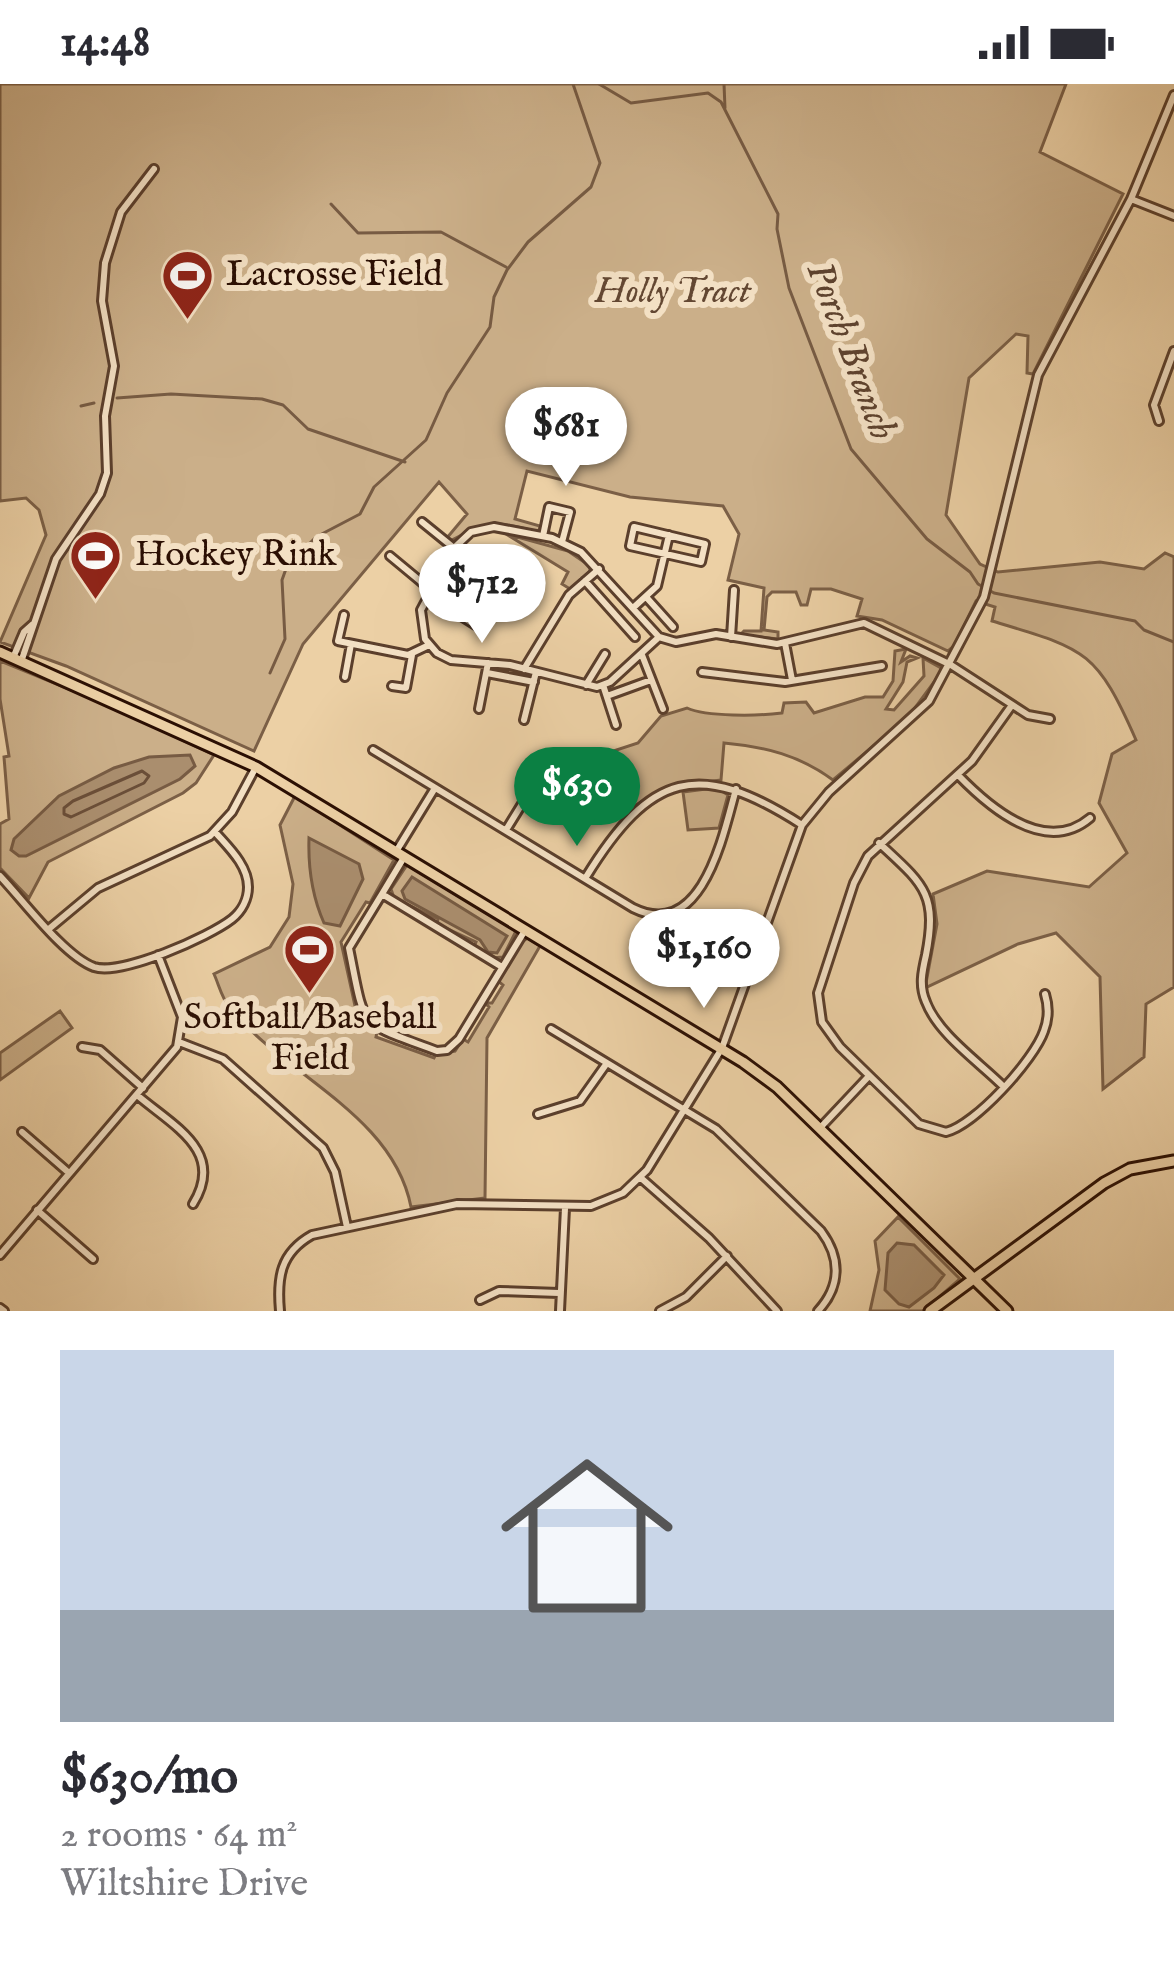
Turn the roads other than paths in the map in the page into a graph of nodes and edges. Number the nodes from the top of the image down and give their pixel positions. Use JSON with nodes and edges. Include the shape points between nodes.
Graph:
{"nodes":[{"id":1,"x":1174,"y":95,"type":"edge"},
{"id":2,"x":1171,"y":109,"type":"edge"},
{"id":3,"x":154,"y":169,"type":"dead end"},
{"id":4,"x":1131,"y":199,"type":"junction"},
{"id":5,"x":1174,"y":216,"type":"edge"},
{"id":6,"x":1174,"y":351,"type":"edge"},
{"id":7,"x":1159,"y":421,"type":"dead end"},
{"id":8,"x":422,"y":522,"type":"dead end"},
{"id":9,"x":669,"y":535,"type":"junction"},
{"id":10,"x":543,"y":536,"type":"junction"},
{"id":11,"x":562,"y":542,"type":"junction"},
{"id":12,"x":454,"y":548,"type":"junction"},
{"id":13,"x":664,"y":554,"type":"junction"},
{"id":14,"x":391,"y":556,"type":"dead end"},
{"id":15,"x":599,"y":568,"type":"junction"},
{"id":16,"x":443,"y":569,"type":"junction"},
{"id":17,"x":585,"y":580,"type":"junction"},
{"id":18,"x":477,"y":589,"type":"junction"},
{"id":19,"x":431,"y":590,"type":"junction"},
{"id":20,"x":734,"y":590,"type":"dead end"},
{"id":21,"x":646,"y":598,"type":"junction"},
{"id":22,"x":494,"y":599,"type":"junction"},
{"id":23,"x":633,"y":608,"type":"junction"},
{"id":24,"x":344,"y":615,"type":"dead end"},
{"id":25,"x":673,"y":627,"type":"dead end"},
{"id":26,"x":635,"y":637,"type":"dead end"},
{"id":27,"x":731,"y":637,"type":"junction"},
{"id":28,"x":659,"y":638,"type":"junction"},
{"id":29,"x":784,"y":643,"type":"junction"},
{"id":30,"x":351,"y":644,"type":"junction"},
{"id":31,"x":429,"y":645,"type":"junction"},
{"id":32,"x":0,"y":652,"type":"edge"},
{"id":33,"x":605,"y":654,"type":"dead end"},
{"id":34,"x":412,"y":655,"type":"junction"},
{"id":35,"x":642,"y":655,"type":"junction"},
{"id":36,"x":17,"y":660,"type":"junction"},
{"id":37,"x":488,"y":663,"type":"junction"},
{"id":38,"x":951,"y":665,"type":"junction"},
{"id":39,"x":882,"y":666,"type":"dead end"},
{"id":40,"x":524,"y":669,"type":"junction"},
{"id":41,"x":702,"y":671,"type":"dead end"},
{"id":42,"x":536,"y":672,"type":"junction"},
{"id":43,"x":487,"y":673,"type":"junction"},
{"id":44,"x":345,"y":677,"type":"dead end"},
{"id":45,"x":652,"y":680,"type":"junction"},
{"id":46,"x":792,"y":681,"type":"junction"},
{"id":47,"x":533,"y":682,"type":"junction"},
{"id":48,"x":392,"y":686,"type":"dead end"},
{"id":49,"x":586,"y":686,"type":"junction"},
{"id":50,"x":603,"y":686,"type":"junction"},
{"id":51,"x":607,"y":697,"type":"junction"},
{"id":52,"x":1012,"y":705,"type":"junction"},
{"id":53,"x":479,"y":709,"type":"dead end"},
{"id":54,"x":663,"y":710,"type":"dead end"},
{"id":55,"x":1050,"y":719,"type":"dead end"},
{"id":56,"x":524,"y":720,"type":"dead end"},
{"id":57,"x":616,"y":725,"type":"dead end"},
{"id":58,"x":373,"y":750,"type":"dead end"},
{"id":59,"x":256,"y":767,"type":"junction"},
{"id":60,"x":958,"y":775,"type":"junction"},
{"id":61,"x":535,"y":783,"type":"dead end"},
{"id":62,"x":435,"y":788,"type":"junction"},
{"id":63,"x":736,"y":789,"type":"junction"},
{"id":64,"x":1090,"y":818,"type":"dead end"},
{"id":65,"x":802,"y":825,"type":"junction"},
{"id":66,"x":506,"y":830,"type":"junction"},
{"id":67,"x":215,"y":832,"type":"junction"},
{"id":68,"x":879,"y":843,"type":"junction"},
{"id":69,"x":401,"y":853,"type":"junction"},
{"id":70,"x":0,"y":876,"type":"edge"},
{"id":71,"x":586,"y":879,"type":"junction"},
{"id":72,"x":382,"y":893,"type":"junction"},
{"id":73,"x":675,"y":912,"type":"junction"},
{"id":74,"x":50,"y":928,"type":"junction"},
{"id":75,"x":526,"y":928,"type":"junction"},
{"id":76,"x":688,"y":950,"type":"dead end"},
{"id":77,"x":158,"y":955,"type":"junction"},
{"id":78,"x":502,"y":967,"type":"junction"},
{"id":79,"x":1045,"y":994,"type":"dead end"},
{"id":80,"x":551,"y":1029,"type":"dead end"},
{"id":81,"x":179,"y":1042,"type":"junction"},
{"id":82,"x":82,"y":1047,"type":"dead end"},
{"id":83,"x":722,"y":1048,"type":"junction"},
{"id":84,"x":607,"y":1063,"type":"junction"},
{"id":85,"x":869,"y":1076,"type":"junction"},
{"id":86,"x":1003,"y":1086,"type":"junction"},
{"id":87,"x":140,"y":1092,"type":"junction"},
{"id":88,"x":684,"y":1110,"type":"junction"},
{"id":89,"x":538,"y":1114,"type":"dead end"},
{"id":90,"x":820,"y":1127,"type":"junction"},
{"id":91,"x":22,"y":1132,"type":"dead end"},
{"id":92,"x":1174,"y":1161,"type":"edge"},
{"id":93,"x":69,"y":1173,"type":"junction"},
{"id":94,"x":640,"y":1178,"type":"junction"},
{"id":95,"x":193,"y":1204,"type":"dead end"},
{"id":96,"x":565,"y":1208,"type":"junction"},
{"id":97,"x":38,"y":1210,"type":"junction"},
{"id":98,"x":347,"y":1227,"type":"junction"},
{"id":99,"x":0,"y":1256,"type":"edge"},
{"id":100,"x":727,"y":1256,"type":"junction"},
{"id":101,"x":93,"y":1259,"type":"dead end"},
{"id":102,"x":974,"y":1277,"type":"junction"},
{"id":103,"x":559,"y":1293,"type":"junction"},
{"id":104,"x":480,"y":1300,"type":"dead end"},
{"id":105,"x":280,"y":1311,"type":"edge"},
{"id":106,"x":560,"y":1311,"type":"edge"},
{"id":107,"x":660,"y":1311,"type":"edge"},
{"id":108,"x":777,"y":1311,"type":"edge"},
{"id":109,"x":818,"y":1311,"type":"edge"},
{"id":110,"x":930,"y":1311,"type":"edge"},
{"id":111,"x":1007,"y":1311,"type":"edge"}],
"edges":[{"from":1,"to":2,"type":"street"},
{"from":2,"to":4,"type":"street"},
{"from":3,"to":36,"type":"street","via":[[121,212],[104,263],[114,366],[107,473],[56,559],[33,636]]},
{"from":4,"to":5,"type":"street"},
{"from":4,"to":38,"type":"street","via":[[1037,380],[990,582]]},
{"from":6,"to":7,"type":"street","via":[[1154,406]]},
{"from":8,"to":12,"type":"street"},
{"from":9,"to":13,"type":"street"},
{"from":9,"to":13,"type":"street","via":[[634,527],[630,546]]},
{"from":9,"to":13,"type":"street","via":[[705,544],[701,562]]},
{"from":10,"to":11,"type":"street"},
{"from":10,"to":11,"type":"street","via":[[549,507],[570,512]]},
{"from":10,"to":12,"type":"street","via":[[485,527]]},
{"from":11,"to":15,"type":"street"},
{"from":12,"to":16,"type":"street"},
{"from":13,"to":21,"type":"street"},
{"from":14,"to":19,"type":"street"},
{"from":15,"to":17,"type":"street"},
{"from":15,"to":23,"type":"street"},
{"from":16,"to":18,"type":"street"},
{"from":16,"to":19,"type":"street"},
{"from":17,"to":26,"type":"street"},
{"from":17,"to":40,"type":"street"},
{"from":18,"to":22,"type":"street"},
{"from":18,"to":22,"type":"street","via":[[461,616],[477,626]]},
{"from":18,"to":22,"type":"street","via":[[494,562],[511,573]]},
{"from":19,"to":31,"type":"street","via":[[420,617]]},
{"from":20,"to":27,"type":"street"},
{"from":21,"to":23,"type":"street"},
{"from":21,"to":25,"type":"street"},
{"from":23,"to":28,"type":"street"},
{"from":24,"to":30,"type":"street","via":[[338,641]]},
{"from":27,"to":28,"type":"street"},
{"from":27,"to":29,"type":"street"},
{"from":28,"to":35,"type":"street"},
{"from":29,"to":38,"type":"street","via":[[864,622]]},
{"from":29,"to":46,"type":"street"},
{"from":30,"to":34,"type":"street"},
{"from":30,"to":44,"type":"street"},
{"from":31,"to":34,"type":"street"},
{"from":31,"to":37,"type":"street","via":[[451,660]]},
{"from":32,"to":36,"type":"main road"},
{"from":33,"to":49,"type":"street"},
{"from":34,"to":48,"type":"street","via":[[406,688]]},
{"from":35,"to":45,"type":"street"},
{"from":35,"to":50,"type":"street"},
{"from":36,"to":59,"type":"main road"},
{"from":37,"to":40,"type":"street"},
{"from":37,"to":43,"type":"street"},
{"from":38,"to":52,"type":"street"},
{"from":38,"to":65,"type":"street","via":[[918,714]]},
{"from":39,"to":46,"type":"street"},
{"from":40,"to":42,"type":"street"},
{"from":41,"to":46,"type":"street"},
{"from":42,"to":47,"type":"street"},
{"from":42,"to":49,"type":"street"},
{"from":43,"to":47,"type":"street"},
{"from":43,"to":53,"type":"street"},
{"from":45,"to":51,"type":"street"},
{"from":45,"to":54,"type":"street"},
{"from":47,"to":56,"type":"street"},
{"from":49,"to":50,"type":"street"},
{"from":50,"to":51,"type":"street"},
{"from":51,"to":57,"type":"street"},
{"from":52,"to":55,"type":"street"},
{"from":52,"to":60,"type":"street"},
{"from":58,"to":62,"type":"street"},
{"from":59,"to":67,"type":"street"},
{"from":59,"to":69,"type":"main road"},
{"from":60,"to":64,"type":"street","via":[[1024,825],[1062,831]]},
{"from":60,"to":68,"type":"street"},
{"from":61,"to":66,"type":"street"},
{"from":62,"to":66,"type":"street"},
{"from":62,"to":69,"type":"street"},
{"from":63,"to":65,"type":"street"},
{"from":63,"to":71,"type":"street","via":[[698,785],[651,800],[620,825]]},
{"from":63,"to":73,"type":"street","via":[[700,892]]},
{"from":65,"to":83,"type":"street"},
{"from":66,"to":71,"type":"street"},
{"from":67,"to":74,"type":"street","via":[[98,888]]},
{"from":67,"to":77,"type":"street","via":[[247,876],[243,907]]},
{"from":68,"to":85,"type":"street","via":[[854,883],[818,999],[827,1032]]},
{"from":68,"to":86,"type":"street","via":[[929,899],[926,1005]]},
{"from":69,"to":72,"type":"street"},
{"from":69,"to":75,"type":"main road"},
{"from":70,"to":74,"type":"street"},
{"from":71,"to":73,"type":"street","via":[[644,913]]},
{"from":72,"to":78,"type":"street"},
{"from":72,"to":78,"type":"street","via":[[349,948],[371,1026],[447,1050]]},
{"from":73,"to":76,"type":"street"},
{"from":74,"to":77,"type":"street","via":[[97,968]]},
{"from":75,"to":78,"type":"street"},
{"from":75,"to":83,"type":"main road"},
{"from":77,"to":81,"type":"street","via":[[181,1012]]},
{"from":79,"to":86,"type":"street","via":[[1043,1034]]},
{"from":80,"to":84,"type":"street"},
{"from":81,"to":87,"type":"street"},
{"from":81,"to":98,"type":"street","via":[[223,1059],[319,1143],[335,1172]]},
{"from":82,"to":87,"type":"street","via":[[100,1051]]},
{"from":83,"to":88,"type":"street"},
{"from":83,"to":90,"type":"main road"},
{"from":84,"to":88,"type":"street"},
{"from":84,"to":89,"type":"street","via":[[584,1098]]},
{"from":85,"to":86,"type":"street","via":[[920,1124],[942,1132],[963,1125]]},
{"from":85,"to":90,"type":"street"},
{"from":87,"to":93,"type":"street"},
{"from":87,"to":95,"type":"street","via":[[202,1156],[205,1182]]},
{"from":88,"to":94,"type":"street"},
{"from":88,"to":109,"type":"street","via":[[722,1133],[829,1242],[835,1282]]},
{"from":90,"to":102,"type":"main road"},
{"from":91,"to":93,"type":"street"},
{"from":92,"to":102,"type":"main road","via":[[1120,1173]]},
{"from":93,"to":97,"type":"street"},
{"from":94,"to":96,"type":"street","via":[[604,1202]]},
{"from":94,"to":100,"type":"street"},
{"from":96,"to":98,"type":"street","via":[[457,1204]]},
{"from":96,"to":103,"type":"street"},
{"from":97,"to":99,"type":"street"},
{"from":97,"to":101,"type":"street"},
{"from":98,"to":105,"type":"street","via":[[312,1235],[291,1251],[278,1280]]},
{"from":100,"to":107,"type":"street"},
{"from":100,"to":108,"type":"street"},
{"from":102,"to":110,"type":"main road"},
{"from":102,"to":111,"type":"main road"},
{"from":103,"to":104,"type":"street","via":[[499,1291]]},
{"from":103,"to":106,"type":"street"}]}
